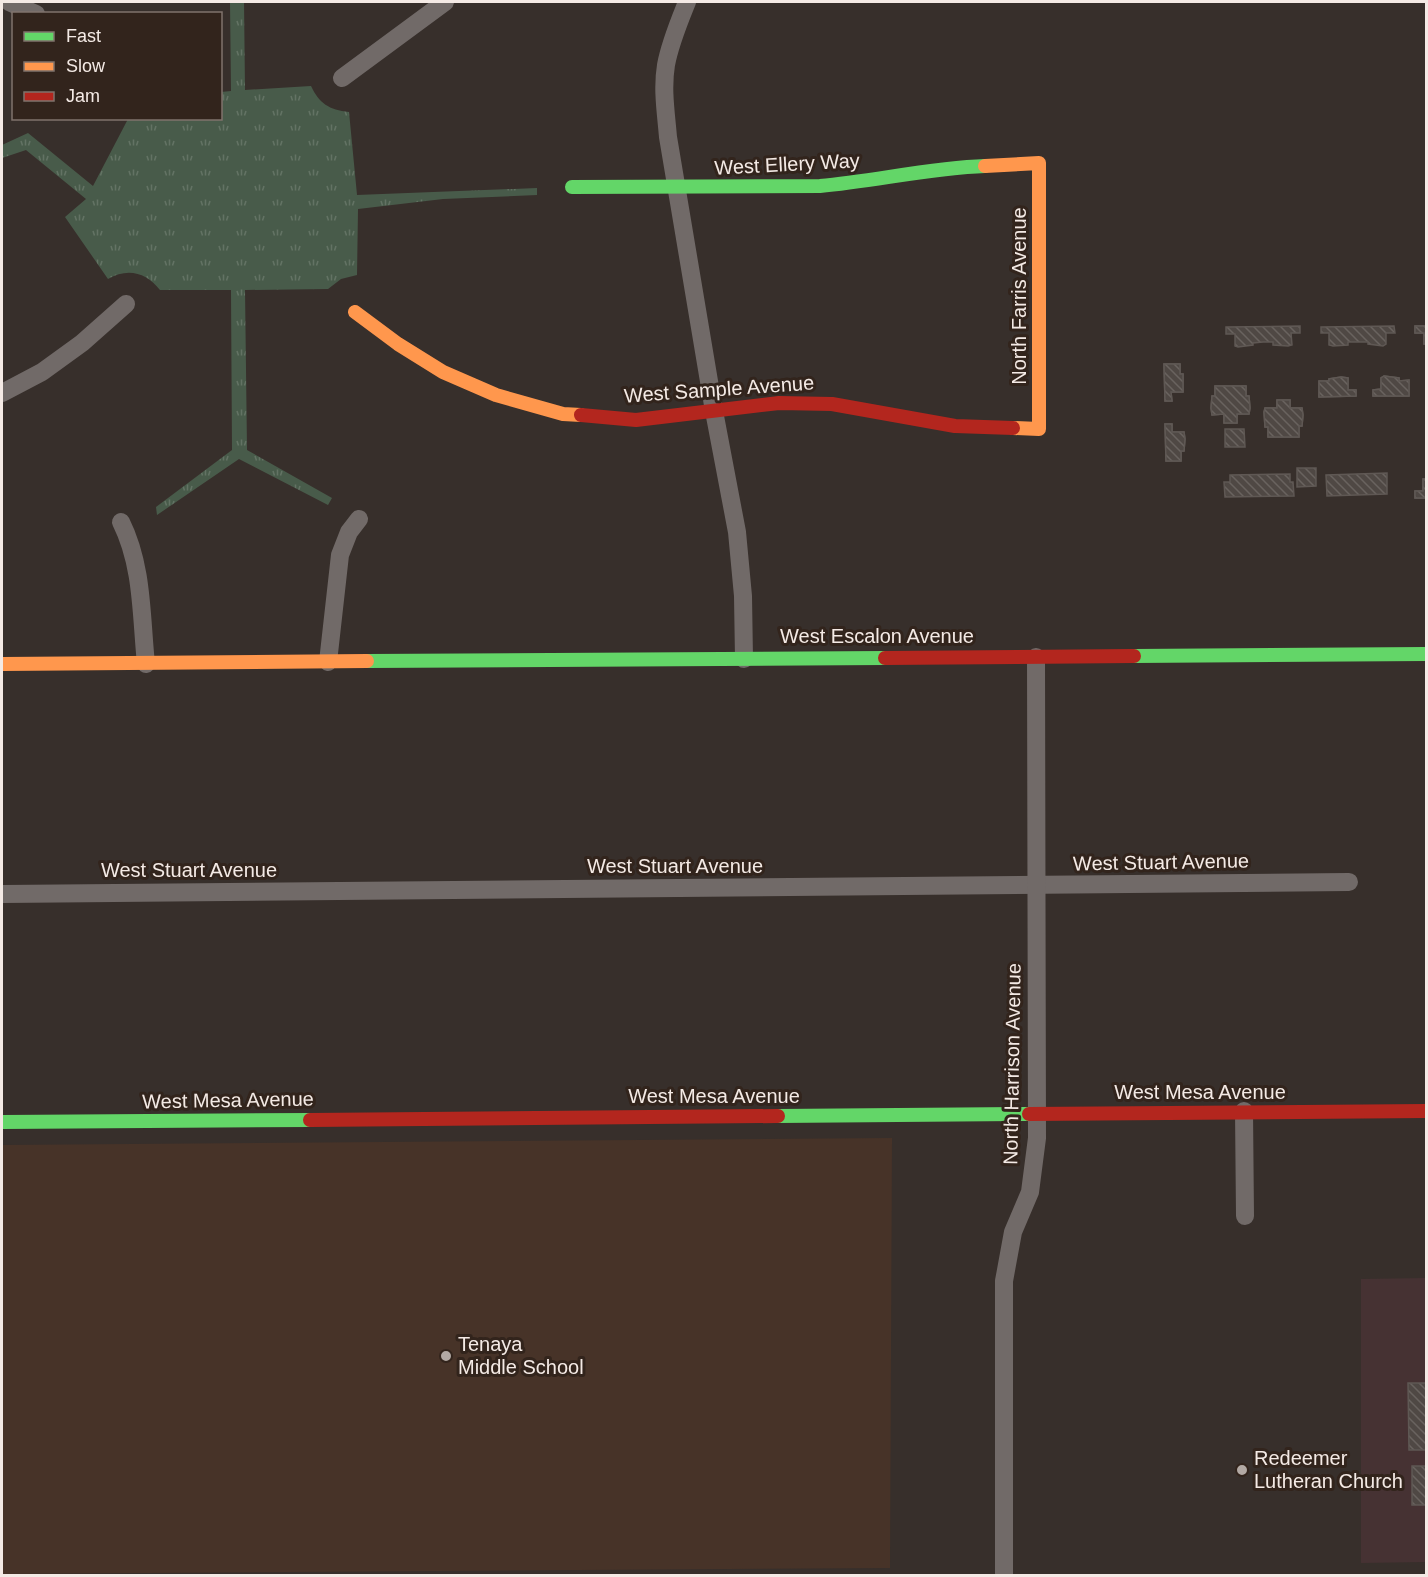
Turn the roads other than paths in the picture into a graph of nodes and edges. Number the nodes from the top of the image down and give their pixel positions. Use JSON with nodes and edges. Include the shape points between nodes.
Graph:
{"nodes":[{"id":1,"x":9,"y":2,"type":"edge"},
{"id":2,"x":445,"y":2,"type":"edge"},
{"id":3,"x":687,"y":2,"type":"edge"},
{"id":4,"x":32,"y":12,"type":"edge"},
{"id":5,"x":342,"y":78,"type":"dead end"},
{"id":6,"x":1039,"y":163,"type":"joint"},
{"id":7,"x":572,"y":187,"type":"dead end"},
{"id":8,"x":677,"y":188,"type":"junction"},
{"id":9,"x":126,"y":304,"type":"dead end"},
{"id":10,"x":356,"y":312,"type":"dead end"},
{"id":11,"x":2,"y":393,"type":"edge"},
{"id":12,"x":714,"y":411,"type":"junction"},
{"id":13,"x":1039,"y":429,"type":"joint"},
{"id":14,"x":359,"y":519,"type":"dead end"},
{"id":15,"x":121,"y":522,"type":"dead end"},
{"id":16,"x":1426,"y":654,"type":"edge"},
{"id":17,"x":1036,"y":657,"type":"junction"},
{"id":18,"x":744,"y":659,"type":"junction"},
{"id":19,"x":328,"y":662,"type":"junction"},
{"id":20,"x":2,"y":664,"type":"edge"},
{"id":21,"x":146,"y":664,"type":"junction"},
{"id":22,"x":1349,"y":882,"type":"dead end"},
{"id":23,"x":1037,"y":886,"type":"junction"},
{"id":24,"x":2,"y":894,"type":"edge"},
{"id":25,"x":1244,"y":1111,"type":"junction"},
{"id":26,"x":1426,"y":1111,"type":"edge"},
{"id":27,"x":1037,"y":1113,"type":"junction"},
{"id":28,"x":2,"y":1122,"type":"edge"},
{"id":29,"x":1245,"y":1216,"type":"dead end"},
{"id":30,"x":1004,"y":1575,"type":"edge"}],
"edges":[{"from":1,"to":4,"type":"street"},
{"from":2,"to":5,"type":"street"},
{"from":3,"to":8,"type":"street","via":[[666,66],[665,95]]},
{"from":6,"to":8,"type":"street","name":"West Ellery Way","via":[[958,167],[820,186]]},
{"from":6,"to":13,"type":"street","name":"North Farris Avenue"},
{"from":7,"to":8,"type":"street","name":"West Ellery Way"},
{"from":8,"to":12,"type":"street"},
{"from":9,"to":11,"type":"street","via":[[42,372]]},
{"from":10,"to":12,"type":"street","name":"West Sample Avenue","via":[[443,372],[496,395],[563,414],[636,420]]},
{"from":12,"to":13,"type":"street","name":"West Sample Avenue","via":[[779,404],[832,404],[955,426]]},
{"from":12,"to":18,"type":"street","via":[[737,532]]},
{"from":14,"to":19,"type":"street","via":[[340,555]]},
{"from":15,"to":21,"type":"street","via":[[136,562]]},
{"from":16,"to":17,"type":"street","name":"West Escalon Avenue"},
{"from":17,"to":18,"type":"street","name":"West Escalon Avenue"},
{"from":17,"to":23,"type":"street","name":"North Harrison Avenue"},
{"from":18,"to":19,"type":"street","name":"West Escalon Avenue"},
{"from":19,"to":21,"type":"street","name":"West Escalon Avenue"},
{"from":20,"to":21,"type":"street","name":"West Escalon Avenue"},
{"from":22,"to":23,"type":"street","name":"West Stuart Avenue"},
{"from":23,"to":24,"type":"street","name":"West Stuart Avenue"},
{"from":23,"to":27,"type":"street","name":"North Harrison Avenue"},
{"from":25,"to":26,"type":"street","name":"West Mesa Avenue"},
{"from":25,"to":27,"type":"street","name":"West Mesa Avenue"},
{"from":25,"to":29,"type":"street"},
{"from":27,"to":28,"type":"street","name":"West Mesa Avenue"},
{"from":27,"to":30,"type":"street","name":"North Harrison Avenue","via":[[1030,1192],[1013,1232],[1004,1281]]}]}
